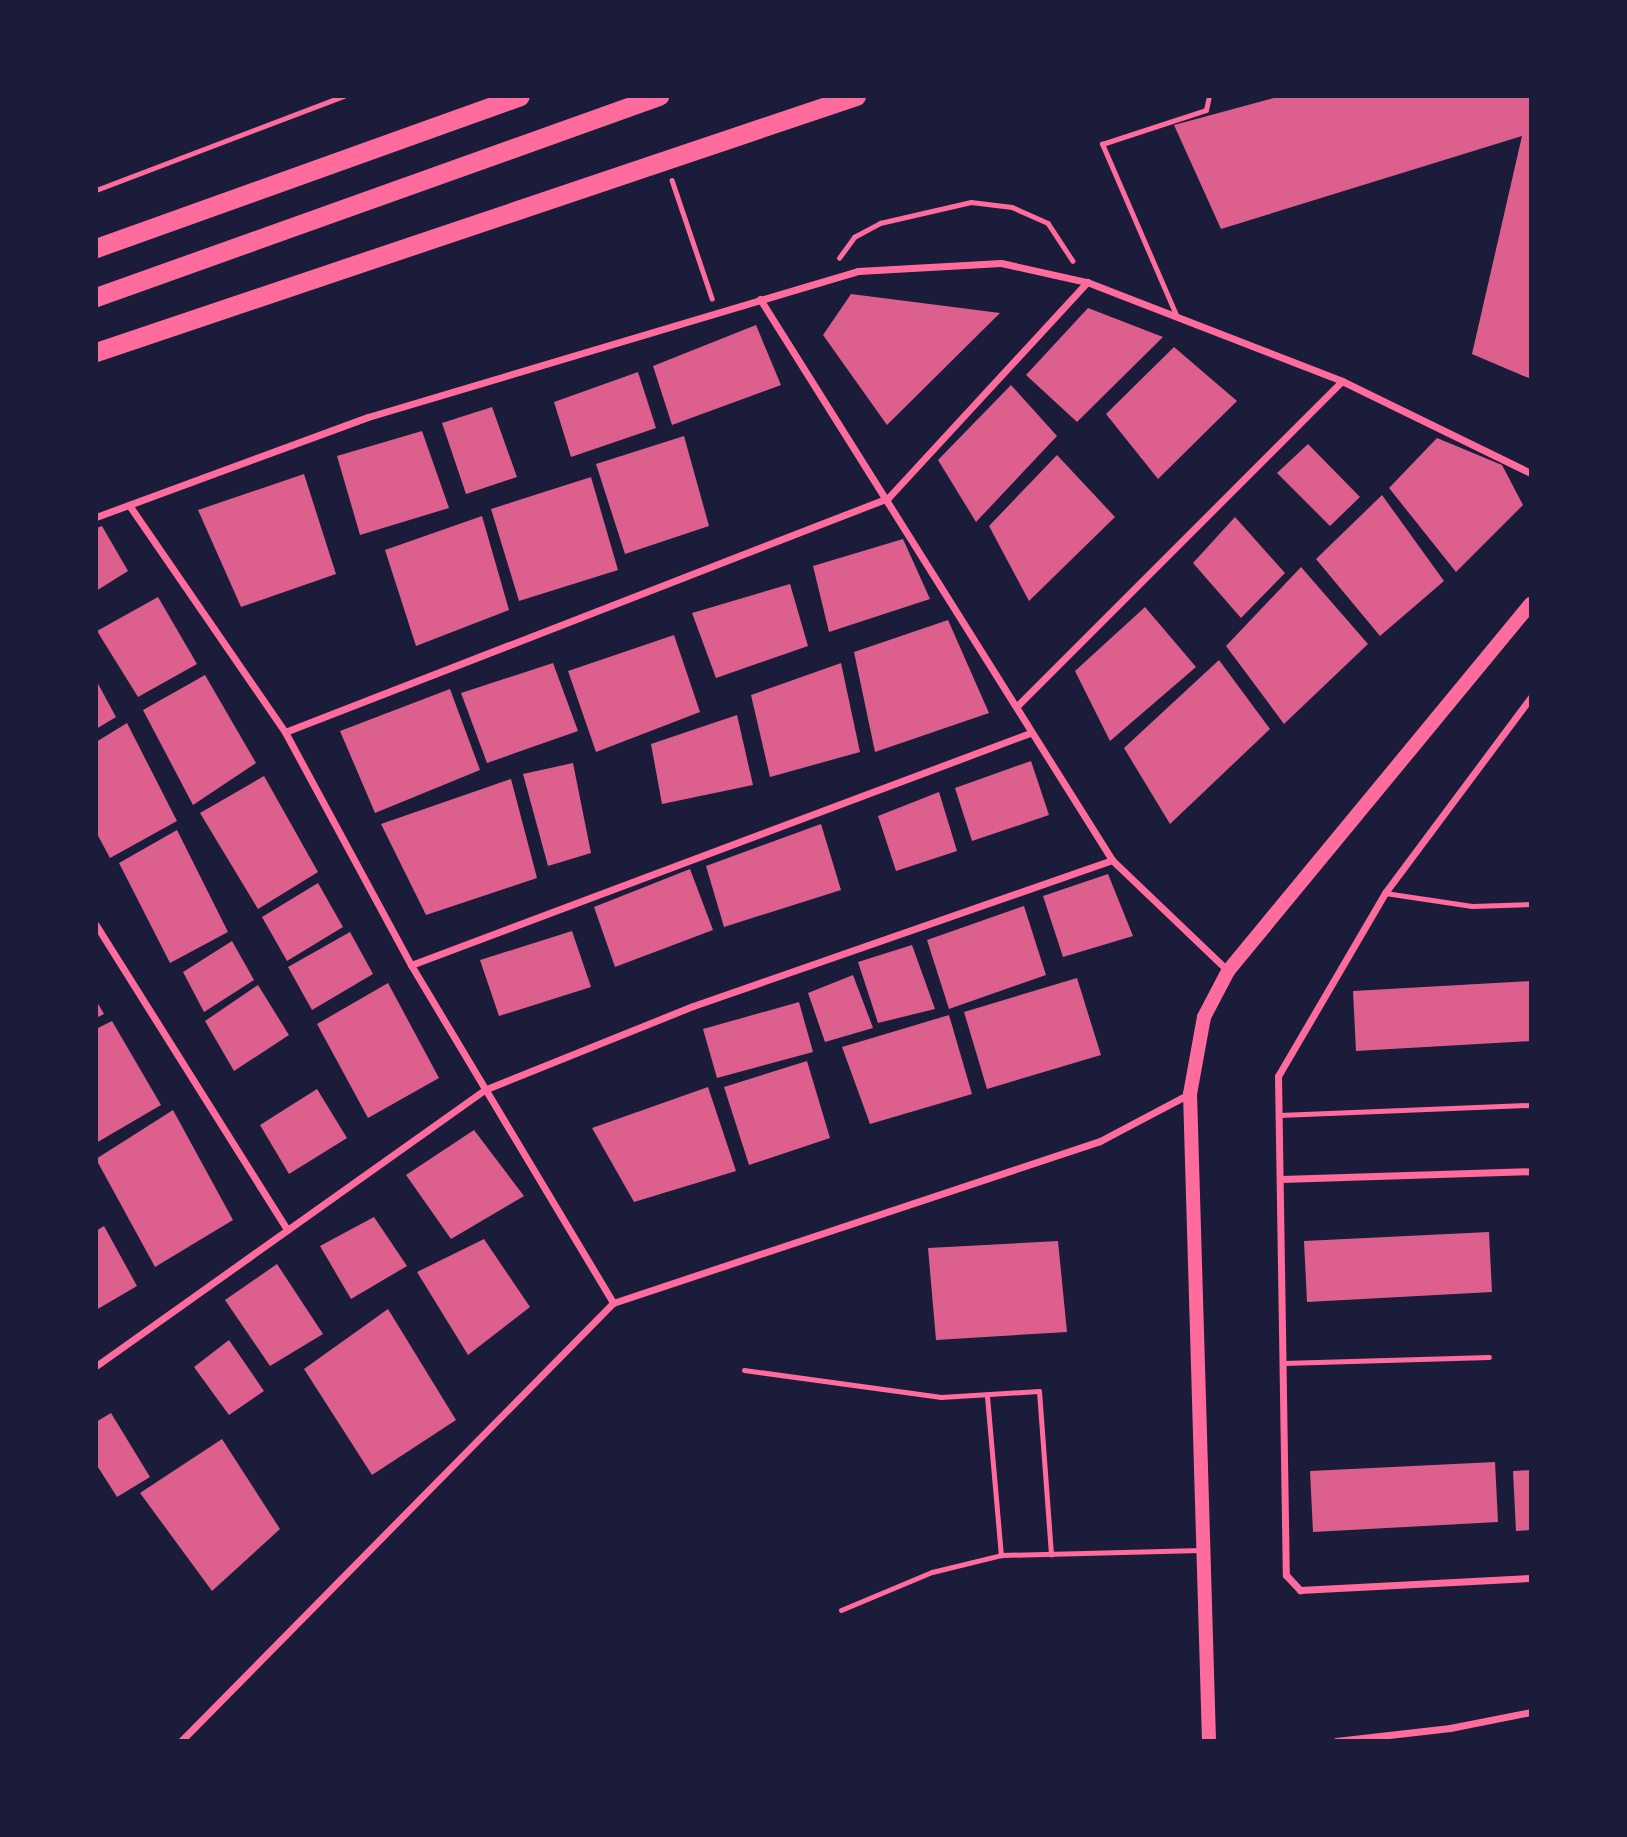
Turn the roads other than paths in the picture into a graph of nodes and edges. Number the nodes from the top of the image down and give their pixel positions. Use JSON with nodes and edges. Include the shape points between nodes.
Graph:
{"nodes":[{"id":1,"x":344,"y":96,"type":"edge"},
{"id":2,"x":520,"y":96,"type":"edge"},
{"id":3,"x":659,"y":96,"type":"edge"},
{"id":4,"x":856,"y":96,"type":"edge"},
{"id":5,"x":1209,"y":96,"type":"edge"},
{"id":6,"x":96,"y":190,"type":"edge"},
{"id":7,"x":96,"y":248,"type":"edge"},
{"id":8,"x":1087,"y":282,"type":"junction"},
{"id":9,"x":96,"y":297,"type":"edge"},
{"id":10,"x":760,"y":299,"type":"junction"},
{"id":11,"x":1177,"y":317,"type":"junction"},
{"id":12,"x":96,"y":352,"type":"edge"},
{"id":13,"x":1342,"y":382,"type":"junction"},
{"id":14,"x":1531,"y":473,"type":"edge"},
{"id":15,"x":888,"y":498,"type":"junction"},
{"id":16,"x":129,"y":505,"type":"junction"},
{"id":17,"x":96,"y":517,"type":"edge"},
{"id":18,"x":1531,"y":604,"type":"edge"},
{"id":19,"x":1531,"y":697,"type":"edge"},
{"id":20,"x":1017,"y":705,"type":"junction"},
{"id":21,"x":285,"y":732,"type":"junction"},
{"id":22,"x":1030,"y":733,"type":"junction"},
{"id":23,"x":1112,"y":860,"type":"junction"},
{"id":24,"x":1385,"y":893,"type":"junction"},
{"id":25,"x":1531,"y":904,"type":"edge"},
{"id":26,"x":96,"y":925,"type":"edge"},
{"id":27,"x":411,"y":965,"type":"junction"},
{"id":28,"x":1228,"y":971,"type":"junction"},
{"id":29,"x":484,"y":1090,"type":"junction"},
{"id":30,"x":1190,"y":1094,"type":"junction"},
{"id":31,"x":1531,"y":1105,"type":"edge"},
{"id":32,"x":1279,"y":1115,"type":"junction"},
{"id":33,"x":1531,"y":1171,"type":"edge"},
{"id":34,"x":1281,"y":1179,"type":"junction"},
{"id":35,"x":287,"y":1230,"type":"junction"},
{"id":36,"x":612,"y":1303,"type":"junction"},
{"id":37,"x":1489,"y":1357,"type":"dead end"},
{"id":38,"x":1283,"y":1363,"type":"junction"},
{"id":39,"x":96,"y":1366,"type":"edge"},
{"id":40,"x":744,"y":1370,"type":"dead end"},
{"id":41,"x":987,"y":1396,"type":"junction"},
{"id":42,"x":1201,"y":1550,"type":"junction"},
{"id":43,"x":1001,"y":1555,"type":"junction"},
{"id":44,"x":1051,"y":1555,"type":"junction"},
{"id":45,"x":1531,"y":1578,"type":"edge"},
{"id":46,"x":841,"y":1610,"type":"dead end"},
{"id":47,"x":1531,"y":1712,"type":"edge"},
{"id":48,"x":181,"y":1741,"type":"edge"},
{"id":49,"x":1209,"y":1741,"type":"edge"},
{"id":50,"x":1336,"y":1741,"type":"edge"}],
"edges":[{"from":1,"to":6,"type":"lane"},
{"from":2,"to":7,"type":"highway"},
{"from":3,"to":9,"type":"highway"},
{"from":4,"to":12,"type":"highway"},
{"from":5,"to":11,"type":"lane","via":[[1206,110],[1102,144]]},
{"from":8,"to":10,"type":"street","via":[[1001,264],[859,271]]},
{"from":8,"to":11,"type":"street"},
{"from":8,"to":15,"type":"street"},
{"from":10,"to":15,"type":"street"},
{"from":10,"to":16,"type":"street","via":[[368,417]]},
{"from":11,"to":13,"type":"street"},
{"from":13,"to":14,"type":"street"},
{"from":13,"to":20,"type":"street"},
{"from":15,"to":20,"type":"street"},
{"from":15,"to":21,"type":"street"},
{"from":16,"to":17,"type":"street"},
{"from":16,"to":21,"type":"street"},
{"from":18,"to":28,"type":"main road"},
{"from":19,"to":24,"type":"street"},
{"from":20,"to":22,"type":"street"},
{"from":21,"to":27,"type":"street"},
{"from":22,"to":23,"type":"street"},
{"from":22,"to":27,"type":"street"},
{"from":23,"to":28,"type":"street"},
{"from":23,"to":29,"type":"street","via":[[693,1006]]},
{"from":24,"to":25,"type":"lane","via":[[1472,906]]},
{"from":24,"to":32,"type":"street","via":[[1279,1076]]},
{"from":26,"to":35,"type":"street"},
{"from":27,"to":29,"type":"street"},
{"from":28,"to":30,"type":"main road","via":[[1204,1017]]},
{"from":29,"to":35,"type":"street"},
{"from":29,"to":36,"type":"street"},
{"from":30,"to":36,"type":"street","via":[[1100,1141]]},
{"from":30,"to":42,"type":"main road"},
{"from":31,"to":32,"type":"lane"},
{"from":32,"to":34,"type":"street"},
{"from":33,"to":34,"type":"street"},
{"from":34,"to":38,"type":"street"},
{"from":35,"to":39,"type":"street"},
{"from":36,"to":48,"type":"street"},
{"from":37,"to":38,"type":"lane"},
{"from":38,"to":45,"type":"street","via":[[1286,1575],[1300,1590]]},
{"from":40,"to":41,"type":"lane","via":[[941,1397]]},
{"from":41,"to":43,"type":"lane"},
{"from":41,"to":44,"type":"lane","via":[[1039,1391]]},
{"from":42,"to":44,"type":"lane"},
{"from":42,"to":49,"type":"main road"},
{"from":43,"to":44,"type":"lane"},
{"from":43,"to":46,"type":"lane","via":[[932,1572]]},
{"from":47,"to":50,"type":"street","via":[[1450,1728]]}]}
